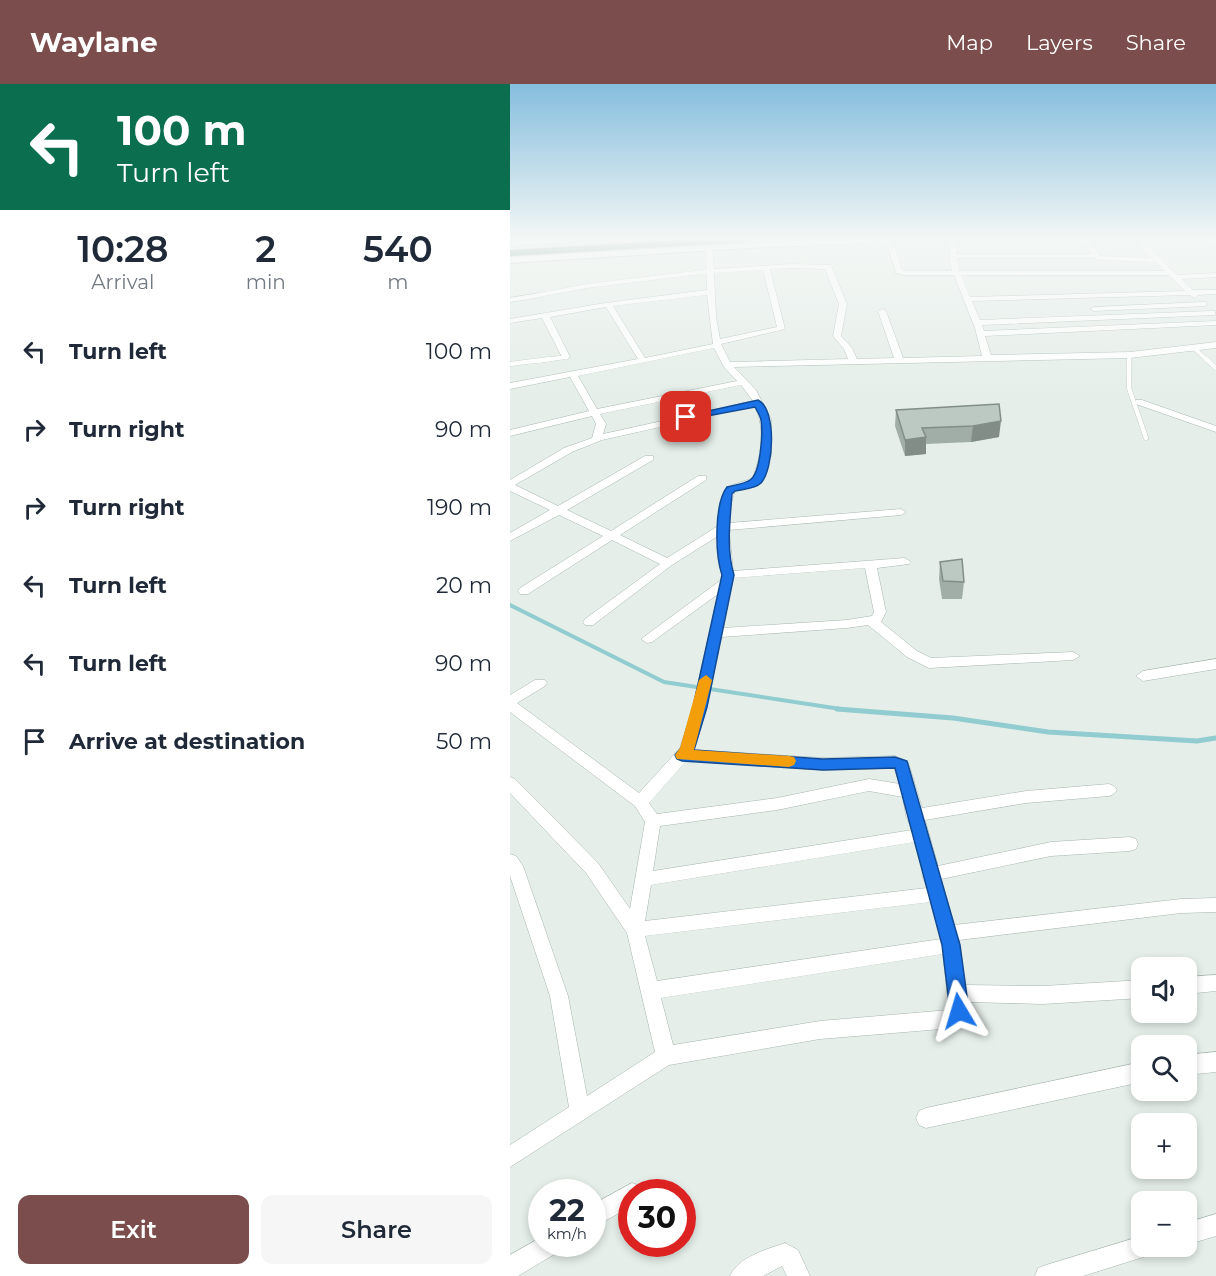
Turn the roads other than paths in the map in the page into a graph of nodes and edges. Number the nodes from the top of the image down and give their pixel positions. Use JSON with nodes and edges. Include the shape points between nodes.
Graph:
{"nodes":[{"id":1,"x":538,"y":295,"type":"edge"},
{"id":2,"x":688,"y":295,"type":"edge"},
{"id":3,"x":711,"y":295,"type":"edge"},
{"id":4,"x":773,"y":295,"type":"edge"},
{"id":5,"x":839,"y":295,"type":"edge"},
{"id":6,"x":965,"y":295,"type":"edge"},
{"id":7,"x":1131,"y":295,"type":"edge"},
{"id":8,"x":1194,"y":295,"type":"edge"},
{"id":9,"x":967,"y":299,"type":"junction"},
{"id":10,"x":510,"y":300,"type":"edge"},
{"id":11,"x":608,"y":304,"type":"junction"},
{"id":12,"x":1203,"y":304,"type":"junction"},
{"id":13,"x":882,"y":311,"type":"dead end"},
{"id":14,"x":545,"y":315,"type":"junction"},
{"id":15,"x":1214,"y":315,"type":"edge"},
{"id":16,"x":975,"y":319,"type":"junction"},
{"id":17,"x":510,"y":321,"type":"edge"},
{"id":18,"x":1216,"y":323,"type":"edge"},
{"id":19,"x":980,"y":334,"type":"junction"},
{"id":20,"x":716,"y":343,"type":"junction"},
{"id":21,"x":1216,"y":345,"type":"edge"},
{"id":22,"x":1193,"y":347,"type":"junction"},
{"id":23,"x":1130,"y":355,"type":"junction"},
{"id":24,"x":566,"y":357,"type":"joint"},
{"id":25,"x":987,"y":358,"type":"junction"},
{"id":26,"x":643,"y":361,"type":"junction"},
{"id":27,"x":900,"y":362,"type":"junction"},
{"id":28,"x":854,"y":363,"type":"junction"},
{"id":29,"x":510,"y":364,"type":"edge"},
{"id":30,"x":727,"y":365,"type":"junction"},
{"id":31,"x":1216,"y":368,"type":"edge"},
{"id":32,"x":573,"y":375,"type":"junction"},
{"id":33,"x":743,"y":382,"type":"junction"},
{"id":34,"x":510,"y":386,"type":"edge"},
{"id":35,"x":1139,"y":402,"type":"dead end"},
{"id":36,"x":758,"y":403,"type":"junction"},
{"id":37,"x":595,"y":412,"type":"junction"},
{"id":38,"x":1216,"y":429,"type":"edge"},
{"id":39,"x":510,"y":433,"type":"edge"},
{"id":40,"x":597,"y":438,"type":"junction"},
{"id":41,"x":1146,"y":438,"type":"dead end"},
{"id":42,"x":649,"y":458,"type":"dead end"},
{"id":43,"x":702,"y":478,"type":"dead end"},
{"id":44,"x":510,"y":486,"type":"edge"},
{"id":45,"x":558,"y":510,"type":"junction"},
{"id":46,"x":901,"y":512,"type":"dead end"},
{"id":47,"x":724,"y":527,"type":"junction"},
{"id":48,"x":612,"y":536,"type":"junction"},
{"id":49,"x":510,"y":538,"type":"edge"},
{"id":50,"x":905,"y":562,"type":"dead end"},
{"id":51,"x":668,"y":563,"type":"junction"},
{"id":52,"x":870,"y":564,"type":"junction"},
{"id":53,"x":727,"y":578,"type":"junction"},
{"id":54,"x":524,"y":591,"type":"dead end"},
{"id":55,"x":872,"y":621,"type":"junction"},
{"id":56,"x":589,"y":622,"type":"dead end"},
{"id":57,"x":716,"y":633,"type":"junction"},
{"id":58,"x":647,"y":639,"type":"dead end"},
{"id":59,"x":1073,"y":656,"type":"dead end"},
{"id":60,"x":1216,"y":664,"type":"edge"},
{"id":61,"x":1143,"y":675,"type":"dead end"},
{"id":62,"x":540,"y":683,"type":"dead end"},
{"id":63,"x":510,"y":703,"type":"edge"},
{"id":64,"x":682,"y":755,"type":"junction"},
{"id":65,"x":510,"y":783,"type":"edge"},
{"id":66,"x":1109,"y":790,"type":"dead end"},
{"id":67,"x":909,"y":792,"type":"junction"},
{"id":68,"x":640,"y":802,"type":"junction"},
{"id":69,"x":914,"y":816,"type":"junction"},
{"id":70,"x":653,"y":821,"type":"junction"},
{"id":71,"x":920,"y":835,"type":"junction"},
{"id":72,"x":1130,"y":844,"type":"dead end"},
{"id":73,"x":510,"y":861,"type":"edge"},
{"id":74,"x":930,"y":875,"type":"junction"},
{"id":75,"x":644,"y":879,"type":"junction"},
{"id":76,"x":935,"y":894,"type":"junction"},
{"id":77,"x":1216,"y":905,"type":"edge"},
{"id":78,"x":635,"y":930,"type":"junction"},
{"id":79,"x":949,"y":939,"type":"junction"},
{"id":80,"x":1216,"y":983,"type":"edge"},
{"id":81,"x":1197,"y":985,"type":"edge"},
{"id":82,"x":1131,"y":990,"type":"edge"},
{"id":83,"x":650,"y":991,"type":"junction"},
{"id":84,"x":957,"y":993,"type":"junction"},
{"id":85,"x":666,"y":1056,"type":"junction"},
{"id":86,"x":1216,"y":1062,"type":"edge"},
{"id":87,"x":1197,"y":1064,"type":"edge"},
{"id":88,"x":1131,"y":1074,"type":"edge"},
{"id":89,"x":580,"y":1112,"type":"junction"},
{"id":90,"x":926,"y":1118,"type":"dead end"},
{"id":91,"x":510,"y":1157,"type":"edge"},
{"id":92,"x":1216,"y":1225,"type":"edge"},
{"id":93,"x":1197,"y":1231,"type":"edge"},
{"id":94,"x":1131,"y":1250,"type":"edge"},
{"id":95,"x":528,"y":1257,"type":"edge"},
{"id":96,"x":510,"y":1268,"type":"edge"},
{"id":97,"x":741,"y":1276,"type":"edge"},
{"id":98,"x":799,"y":1276,"type":"edge"},
{"id":99,"x":1046,"y":1276,"type":"edge"}],
"edges":[{"from":1,"to":10,"type":"street"},
{"from":2,"to":11,"type":"street"},
{"from":3,"to":20,"type":"street"},
{"from":4,"to":20,"type":"street","via":[[781,329]]},
{"from":5,"to":28,"type":"street","via":[[843,304],[837,336]]},
{"from":6,"to":9,"type":"street"},
{"from":7,"to":9,"type":"street"},
{"from":8,"to":12,"type":"street"},
{"from":9,"to":16,"type":"street"},
{"from":11,"to":14,"type":"street"},
{"from":11,"to":26,"type":"street"},
{"from":12,"to":15,"type":"street"},
{"from":12,"to":16,"type":"street"},
{"from":13,"to":27,"type":"street"},
{"from":14,"to":17,"type":"street"},
{"from":14,"to":24,"type":"street"},
{"from":15,"to":16,"type":"street"},
{"from":16,"to":19,"type":"street"},
{"from":18,"to":19,"type":"street"},
{"from":19,"to":25,"type":"street"},
{"from":20,"to":26,"type":"street"},
{"from":20,"to":30,"type":"street"},
{"from":21,"to":22,"type":"street"},
{"from":22,"to":23,"type":"street"},
{"from":22,"to":31,"type":"lane"},
{"from":23,"to":25,"type":"street"},
{"from":23,"to":41,"type":"lane","via":[[1127,384]]},
{"from":24,"to":29,"type":"lane"},
{"from":25,"to":27,"type":"street"},
{"from":26,"to":32,"type":"street"},
{"from":27,"to":28,"type":"street"},
{"from":28,"to":30,"type":"street"},
{"from":30,"to":33,"type":"street"},
{"from":32,"to":34,"type":"street"},
{"from":32,"to":37,"type":"street"},
{"from":33,"to":36,"type":"street"},
{"from":33,"to":37,"type":"street"},
{"from":35,"to":38,"type":"street"},
{"from":36,"to":40,"type":"street"},
{"from":36,"to":47,"type":"street","via":[[766,419],[765,456],[758,480],[727,494]]},
{"from":37,"to":39,"type":"street"},
{"from":37,"to":40,"type":"street","via":[[601,423]]},
{"from":40,"to":44,"type":"street","via":[[568,450]]},
{"from":42,"to":45,"type":"street"},
{"from":43,"to":48,"type":"street"},
{"from":44,"to":45,"type":"street"},
{"from":45,"to":48,"type":"street"},
{"from":45,"to":49,"type":"street"},
{"from":46,"to":47,"type":"street"},
{"from":47,"to":51,"type":"street"},
{"from":47,"to":53,"type":"street"},
{"from":48,"to":51,"type":"street"},
{"from":48,"to":54,"type":"street"},
{"from":50,"to":52,"type":"street"},
{"from":51,"to":56,"type":"street"},
{"from":52,"to":53,"type":"street"},
{"from":52,"to":55,"type":"street","via":[[880,612]]},
{"from":53,"to":57,"type":"street"},
{"from":53,"to":58,"type":"street"},
{"from":55,"to":57,"type":"street"},
{"from":55,"to":59,"type":"street","via":[[929,663]]},
{"from":57,"to":64,"type":"street","via":[[700,707]]},
{"from":60,"to":61,"type":"street"},
{"from":62,"to":63,"type":"street"},
{"from":63,"to":68,"type":"street"},
{"from":64,"to":67,"type":"street","via":[[823,764],[895,762],[903,767]]},
{"from":64,"to":68,"type":"street"},
{"from":65,"to":78,"type":"street","via":[[592,868]]},
{"from":66,"to":69,"type":"street","via":[[1026,797]]},
{"from":67,"to":69,"type":"street"},
{"from":67,"to":70,"type":"street","via":[[869,785],[777,804]]},
{"from":68,"to":70,"type":"street"},
{"from":69,"to":71,"type":"street"},
{"from":70,"to":75,"type":"street"},
{"from":71,"to":74,"type":"street"},
{"from":71,"to":75,"type":"street"},
{"from":72,"to":74,"type":"street","via":[[1052,849]]},
{"from":73,"to":89,"type":"street","via":[[559,996]]},
{"from":74,"to":76,"type":"street"},
{"from":75,"to":78,"type":"street"},
{"from":76,"to":78,"type":"street"},
{"from":76,"to":79,"type":"street"},
{"from":77,"to":79,"type":"street","via":[[1181,906]]},
{"from":78,"to":83,"type":"street"},
{"from":79,"to":83,"type":"street"},
{"from":79,"to":84,"type":"street"},
{"from":80,"to":81,"type":"street"},
{"from":82,"to":84,"type":"street"},
{"from":83,"to":85,"type":"street"},
{"from":84,"to":85,"type":"street","via":[[957,1017],[948,1020],[820,1030]]},
{"from":85,"to":89,"type":"street"},
{"from":86,"to":87,"type":"street"},
{"from":88,"to":90,"type":"street"},
{"from":89,"to":91,"type":"street"},
{"from":92,"to":93,"type":"street"},
{"from":94,"to":99,"type":"street"},
{"from":95,"to":96,"type":"street"},
{"from":97,"to":98,"type":"street","via":[[785,1254]]}]}
